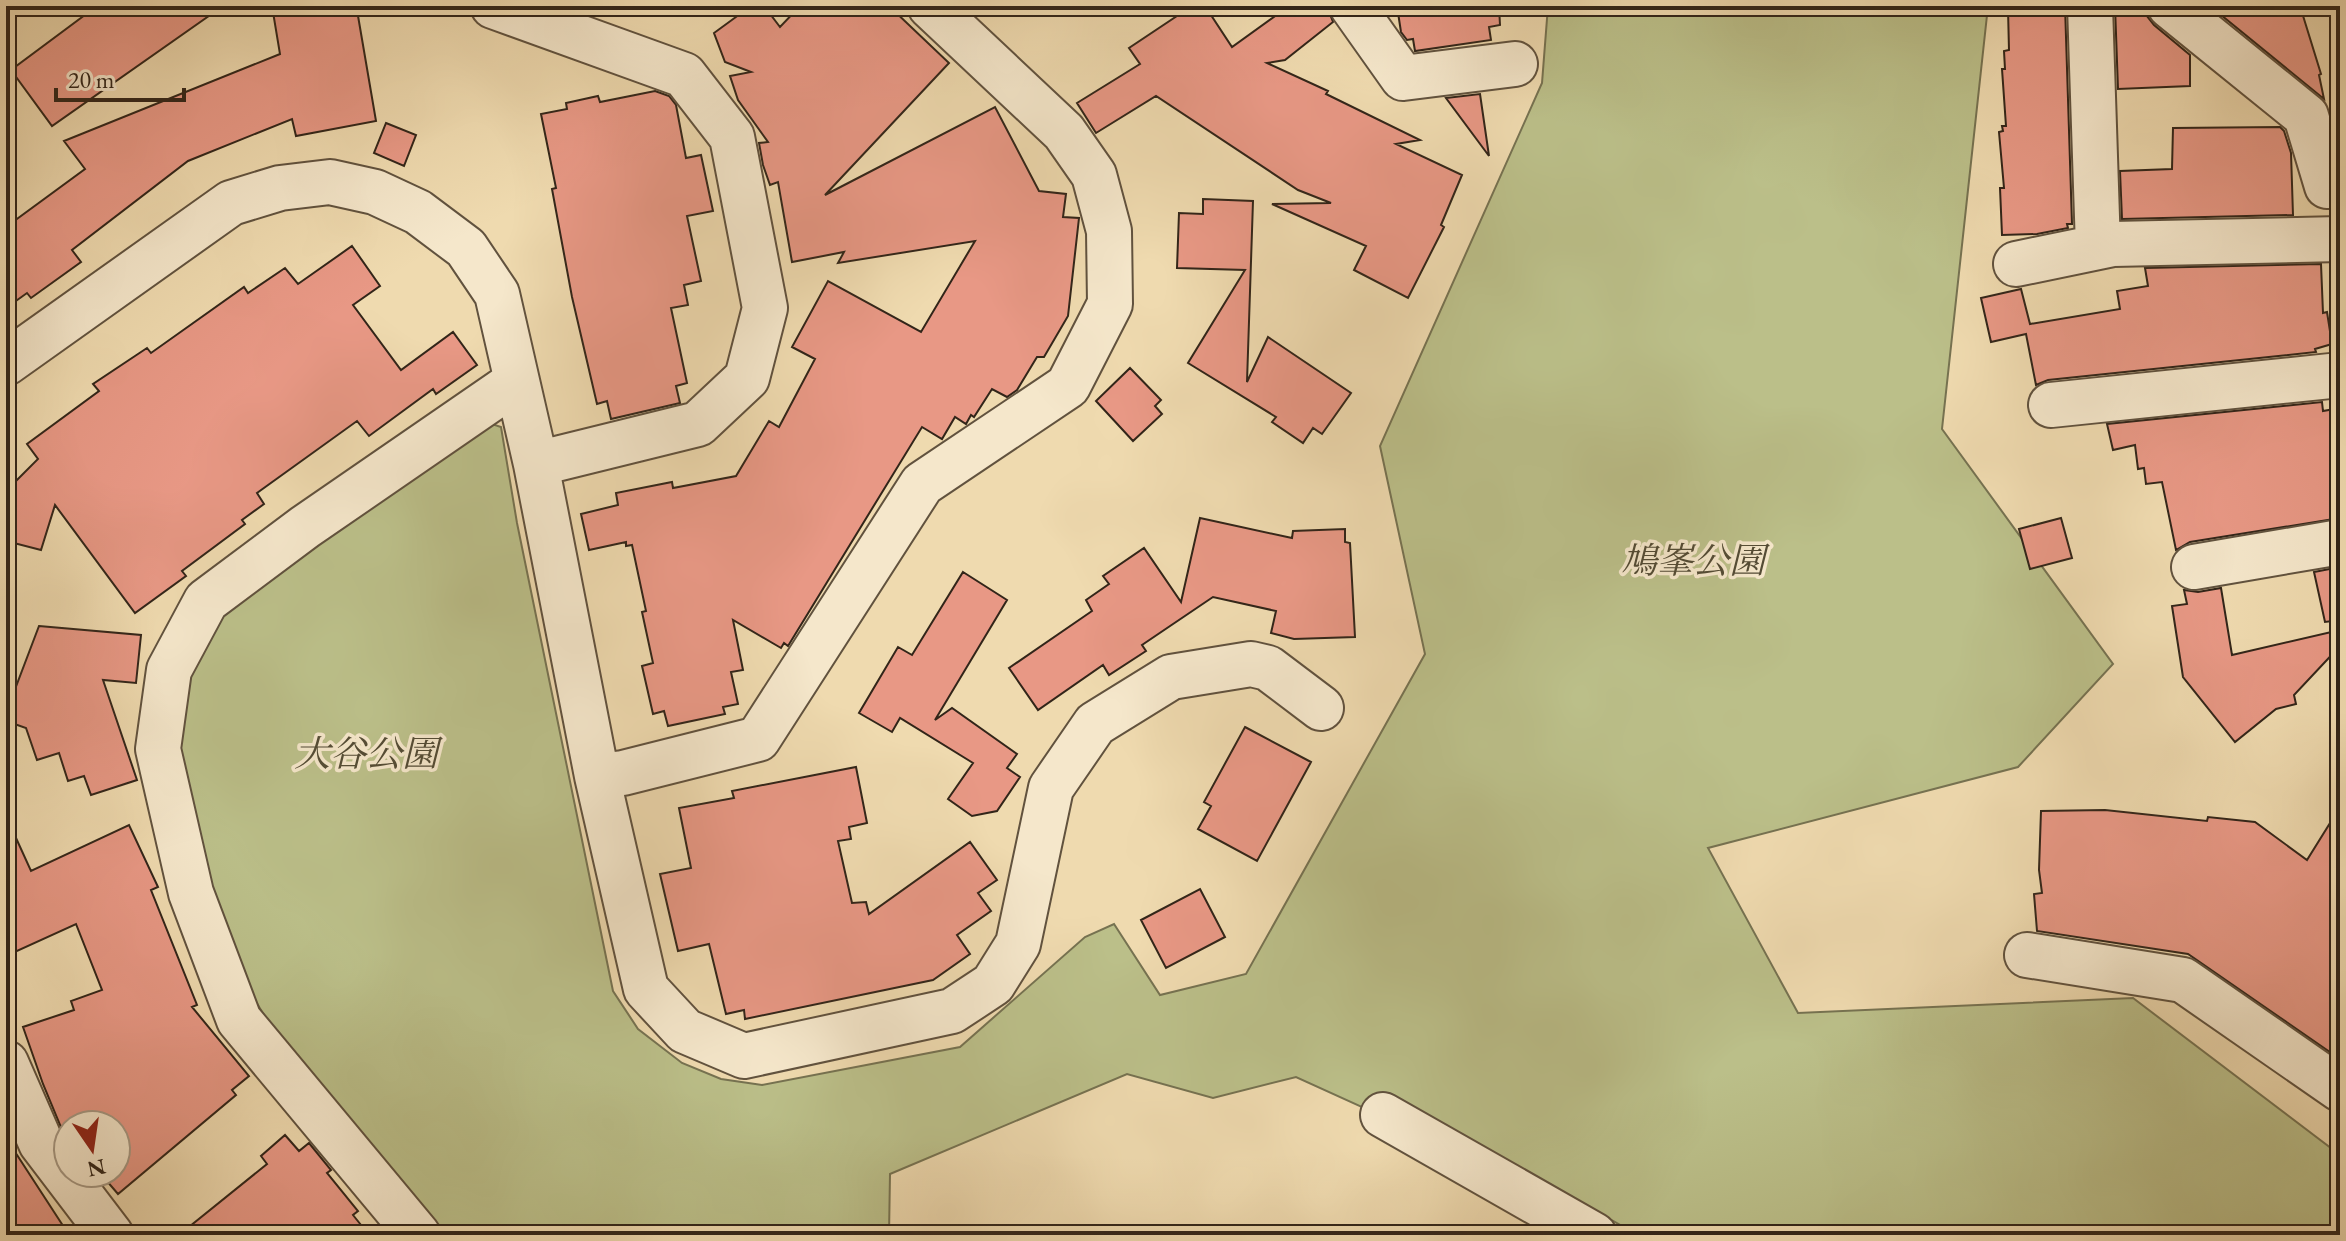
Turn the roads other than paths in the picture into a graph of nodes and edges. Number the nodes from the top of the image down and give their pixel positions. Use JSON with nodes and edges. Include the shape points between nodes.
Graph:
{"nodes":[{"id":1,"x":493,"y":6,"type":"edge"},
{"id":2,"x":930,"y":6,"type":"edge"},
{"id":3,"x":1352,"y":6,"type":"edge"},
{"id":4,"x":2090,"y":6,"type":"edge"},
{"id":5,"x":2170,"y":6,"type":"edge"},
{"id":6,"x":1515,"y":64,"type":"dead end"},
{"id":7,"x":2340,"y":184,"type":"edge"},
{"id":8,"x":2340,"y":239,"type":"edge"},
{"id":9,"x":2098,"y":247,"type":"junction"},
{"id":10,"x":2016,"y":264,"type":"dead end"},
{"id":11,"x":6,"y":363,"type":"edge"},
{"id":12,"x":2340,"y":375,"type":"edge"},
{"id":13,"x":517,"y":381,"type":"junction"},
{"id":14,"x":2051,"y":405,"type":"dead end"},
{"id":15,"x":536,"y":464,"type":"junction"},
{"id":16,"x":2340,"y":542,"type":"edge"},
{"id":17,"x":2194,"y":567,"type":"dead end"},
{"id":18,"x":1321,"y":708,"type":"dead end"},
{"id":19,"x":597,"y":776,"type":"junction"},
{"id":20,"x":2027,"y":955,"type":"dead end"},
{"id":21,"x":6,"y":1063,"type":"edge"},
{"id":22,"x":2340,"y":1089,"type":"edge"},
{"id":23,"x":1383,"y":1115,"type":"dead end"},
{"id":24,"x":111,"y":1235,"type":"edge"},
{"id":25,"x":418,"y":1235,"type":"edge"},
{"id":26,"x":1594,"y":1235,"type":"edge"}],
"edges":[{"from":1,"to":15,"type":"street","via":[[684,75],[732,137],[765,308],[747,378],[698,424]]},
{"from":2,"to":19,"type":"street","via":[[1064,132],[1094,175],[1109,231],[1110,304],[1068,386],[922,484],[758,739]]},
{"from":3,"to":6,"type":"street","via":[[1403,78]]},
{"from":4,"to":9,"type":"street"},
{"from":5,"to":7,"type":"street","via":[[2306,116],[2327,186]]},
{"from":8,"to":9,"type":"street"},
{"from":9,"to":10,"type":"street"},
{"from":11,"to":13,"type":"street","via":[[231,203],[280,188],[330,182],[404,205],[466,248],[497,294]]},
{"from":12,"to":14,"type":"street"},
{"from":13,"to":15,"type":"street"},
{"from":13,"to":25,"type":"street","via":[[206,601],[169,670],[158,749],[191,893],[239,1020]]},
{"from":15,"to":19,"type":"street"},
{"from":16,"to":17,"type":"street"},
{"from":18,"to":19,"type":"street","via":[[1268,668],[1251,664],[1171,677],[1095,724],[1051,788],[1018,944],[993,984],[952,1011],[744,1056],[685,1031],[646,989]]},
{"from":20,"to":22,"type":"street","via":[[2183,980]]},
{"from":21,"to":24,"type":"street","via":[[41,1143]]},
{"from":23,"to":26,"type":"street"}]}
